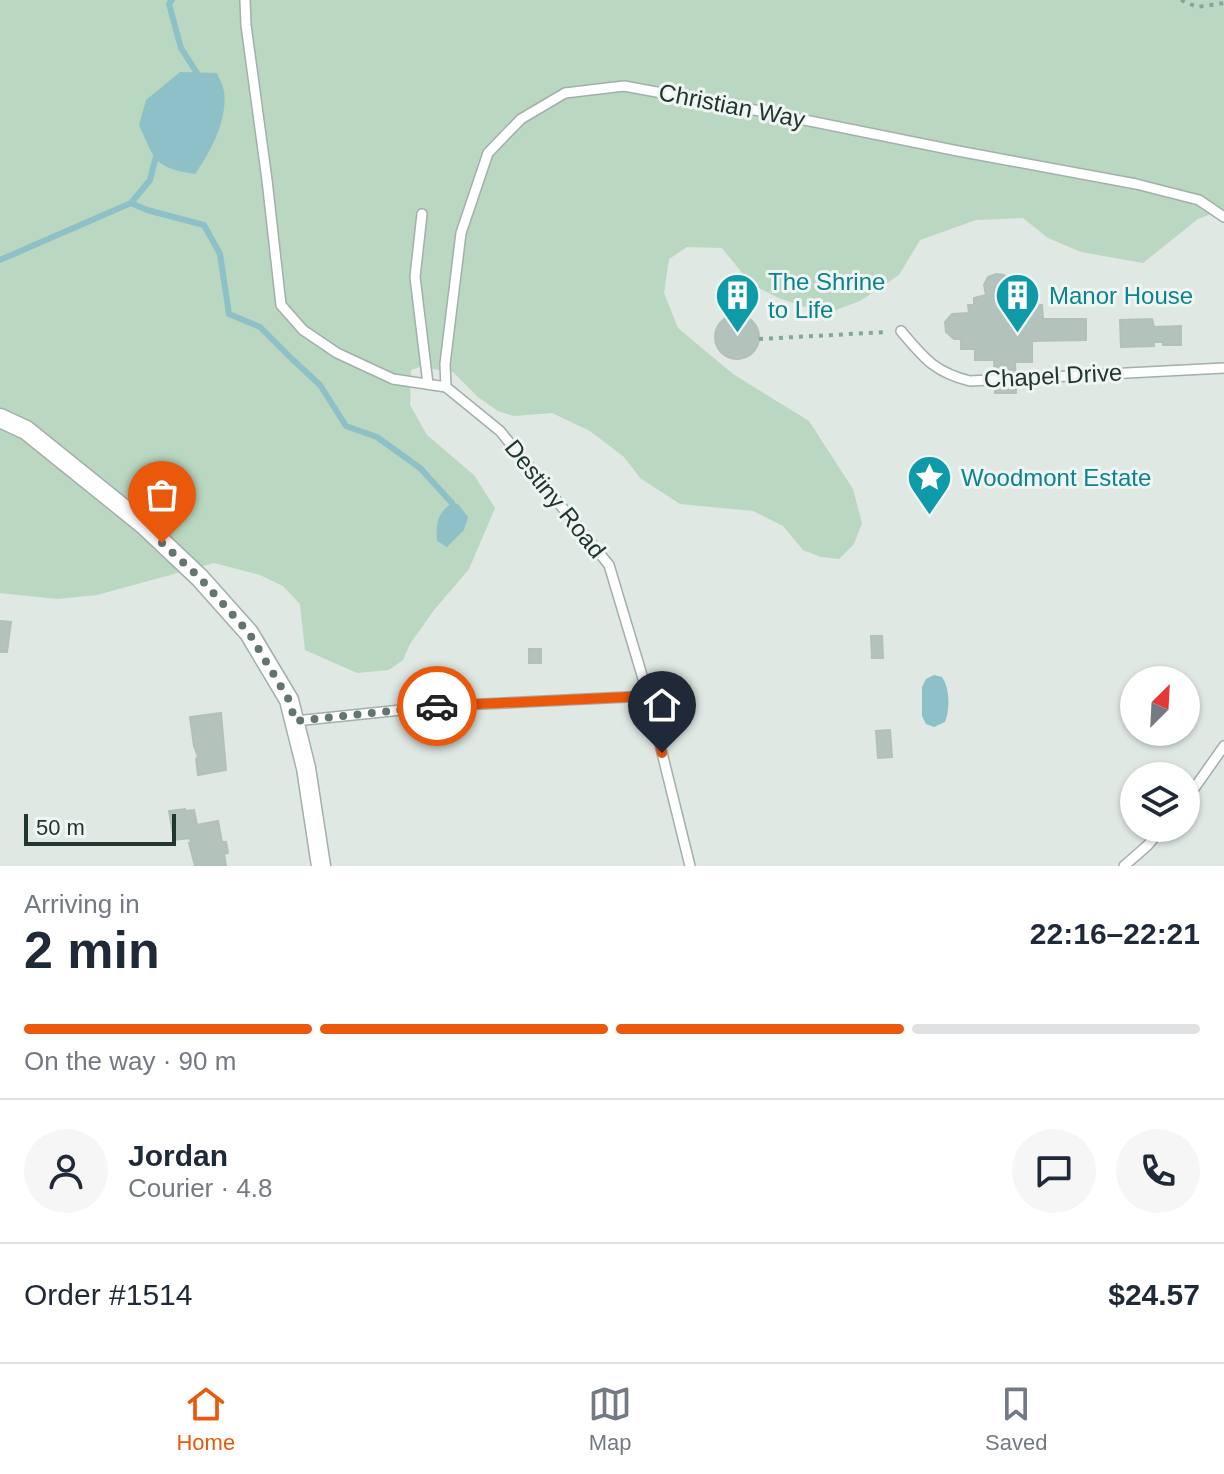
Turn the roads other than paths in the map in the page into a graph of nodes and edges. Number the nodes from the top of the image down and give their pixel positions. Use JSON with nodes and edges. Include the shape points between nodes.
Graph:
{"nodes":[{"id":1,"x":245,"y":0,"type":"edge"},
{"id":2,"x":422,"y":214,"type":"dead end"},
{"id":3,"x":1224,"y":217,"type":"edge"},
{"id":4,"x":901,"y":331,"type":"road end"},
{"id":5,"x":1224,"y":368,"type":"edge"},
{"id":6,"x":428,"y":384,"type":"junction"},
{"id":7,"x":446,"y":387,"type":"junction"},
{"id":8,"x":0,"y":418,"type":"edge"},
{"id":9,"x":648,"y":696,"type":"junction"},
{"id":10,"x":295,"y":721,"type":"junction"},
{"id":11,"x":1224,"y":746,"type":"edge"},
{"id":12,"x":1200,"y":780,"type":"edge"},
{"id":13,"x":1150,"y":842,"type":"edge"},
{"id":14,"x":321,"y":866,"type":"edge"},
{"id":15,"x":690,"y":866,"type":"edge"},
{"id":16,"x":1124,"y":866,"type":"edge"}],
"edges":[{"from":1,"to":6,"type":"lane","via":[[281,305],[303,330],[337,353],[393,379]]},
{"from":2,"to":6,"type":"lane","via":[[415,277]]},
{"from":3,"to":7,"type":"lane","name":"Christian Way","via":[[1199,200],[1136,184],[730,105],[624,86],[565,93],[521,119],[488,153],[461,233]]},
{"from":4,"to":5,"type":"lane","name":"Chapel Drive","via":[[934,367],[970,381]]},
{"from":6,"to":7,"type":"lane"},
{"from":7,"to":9,"type":"lane","name":"Destiny Road","via":[[500,431],[609,565]]},
{"from":8,"to":10,"type":"street","via":[[26,430],[144,525],[200,578],[249,633],[289,700]]},
{"from":9,"to":10,"type":"lane","via":[[440,706]]},
{"from":9,"to":15,"type":"lane","name":"Destiny Road"},
{"from":10,"to":14,"type":"street"},
{"from":11,"to":12,"type":"lane"},
{"from":13,"to":16,"type":"lane"}]}
